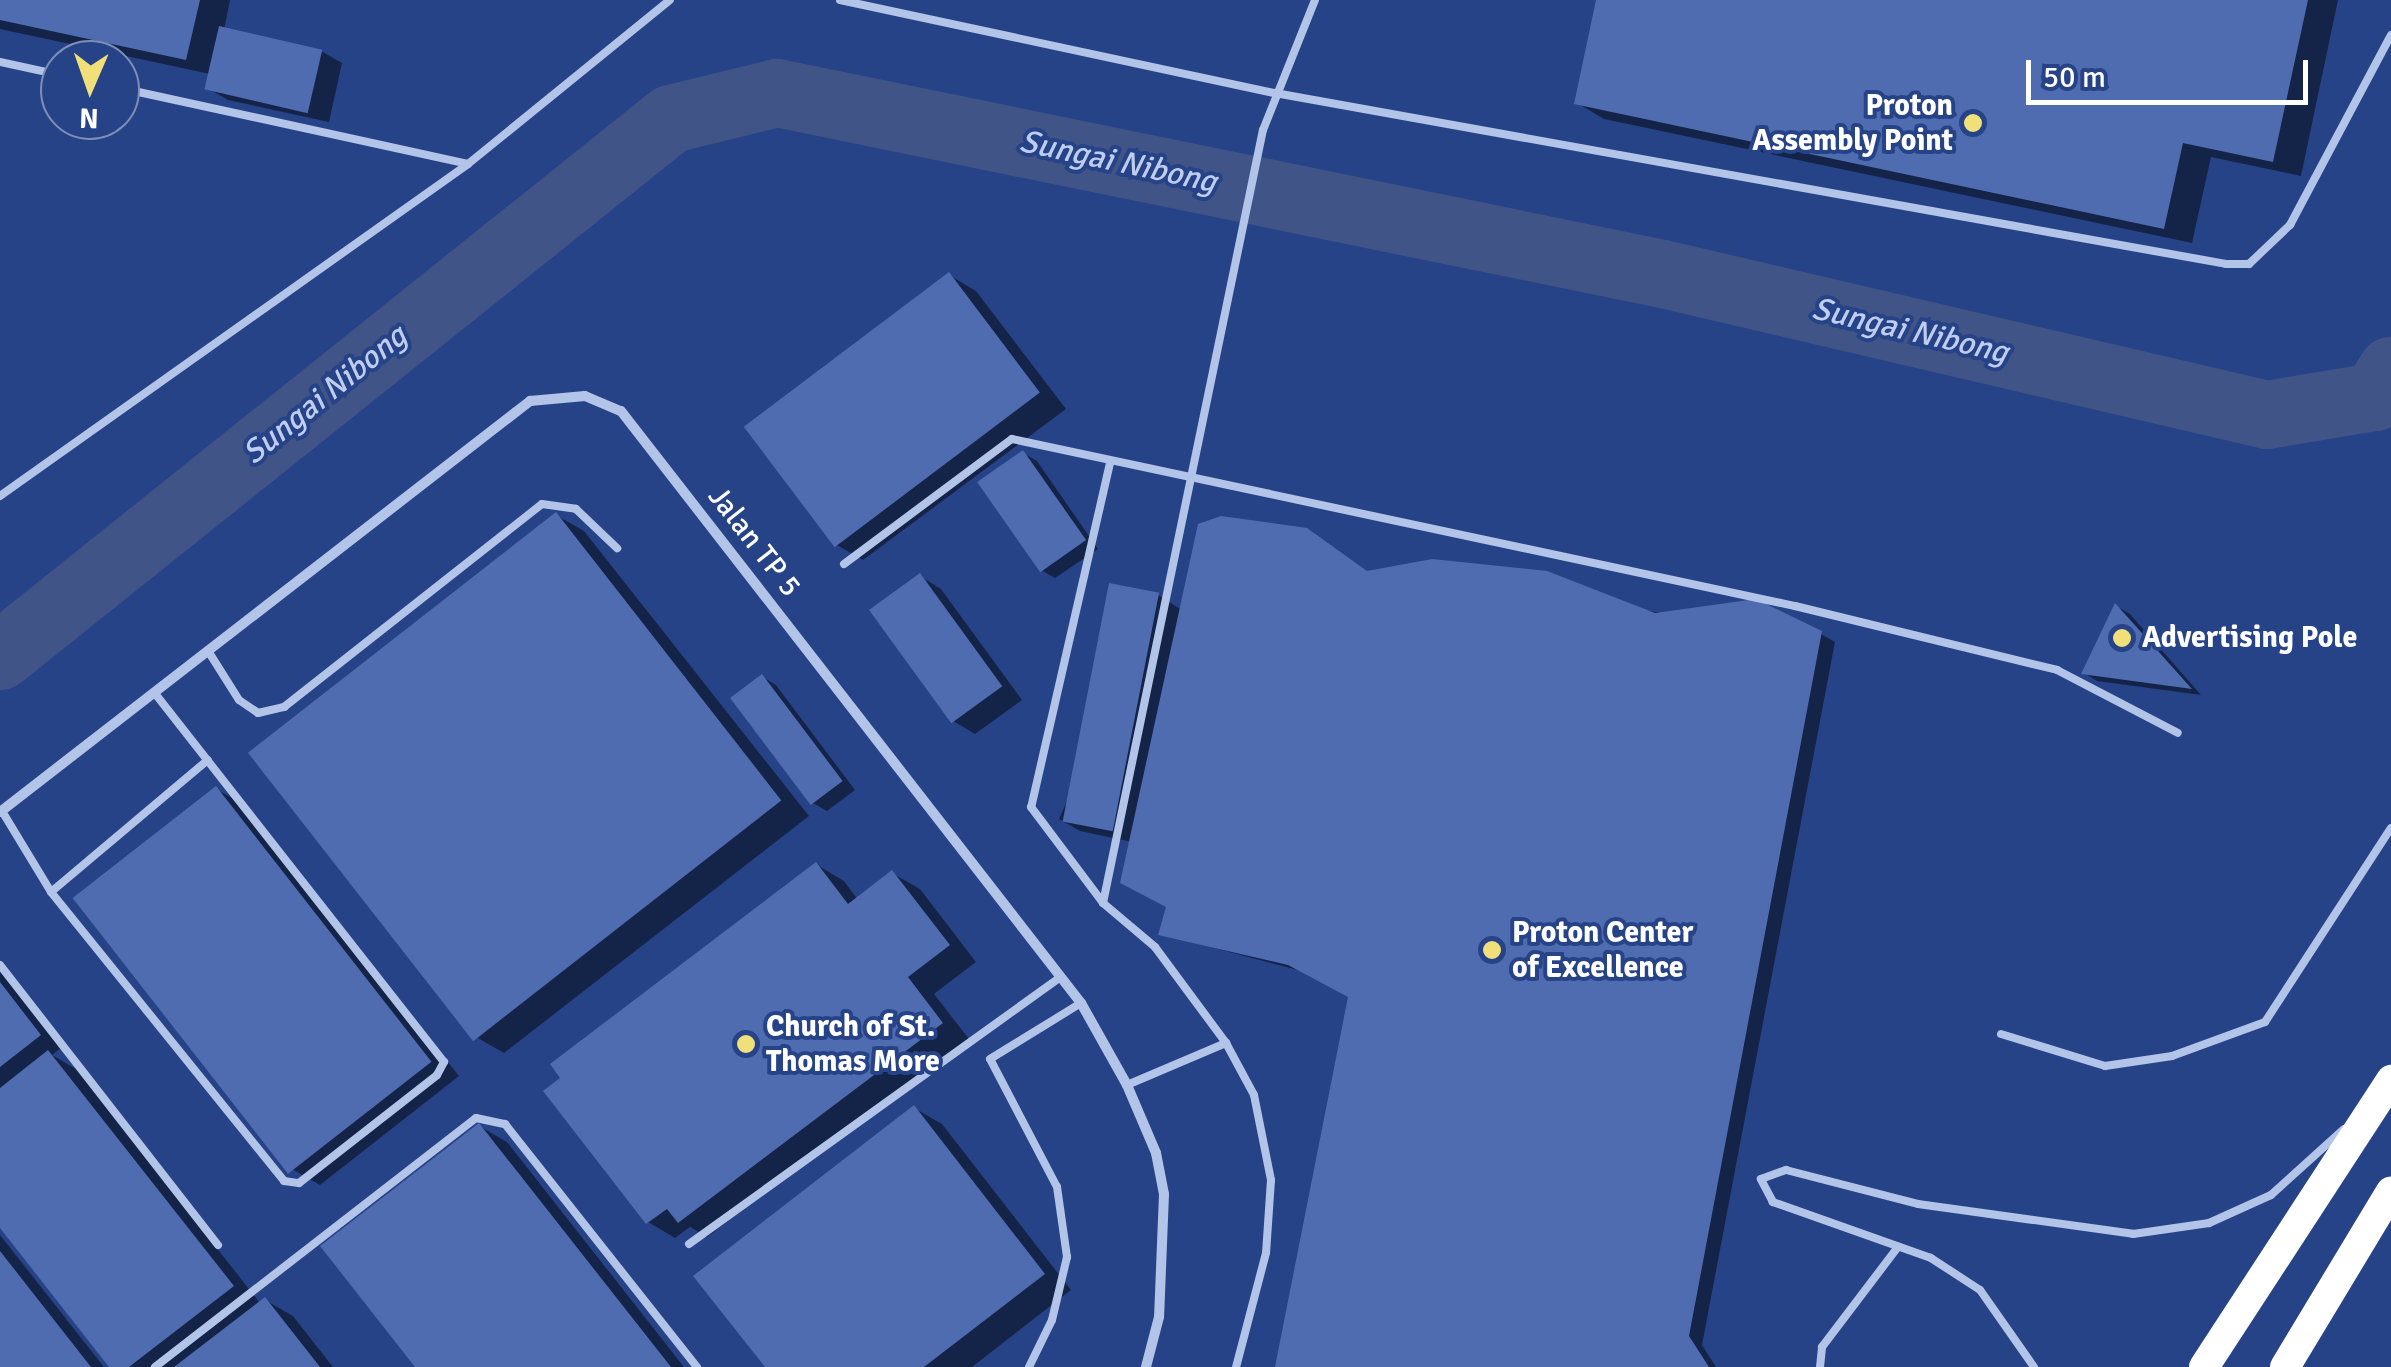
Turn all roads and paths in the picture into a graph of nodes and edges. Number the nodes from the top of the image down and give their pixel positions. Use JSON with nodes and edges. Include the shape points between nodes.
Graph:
{"nodes":[{"id":1,"x":670,"y":0,"type":"edge"},
{"id":2,"x":840,"y":0,"type":"edge"},
{"id":3,"x":1316,"y":0,"type":"edge"},
{"id":4,"x":2391,"y":35,"type":"edge"},
{"id":5,"x":0,"y":62,"type":"edge"},
{"id":6,"x":40,"y":71,"type":"edge"},
{"id":7,"x":140,"y":92,"type":"edge"},
{"id":8,"x":1275,"y":93,"type":"junction"},
{"id":9,"x":468,"y":164,"type":"junction"},
{"id":10,"x":1110,"y":463,"type":"junction"},
{"id":11,"x":1192,"y":482,"type":"junction"},
{"id":12,"x":0,"y":496,"type":"edge"},
{"id":13,"x":617,"y":548,"type":"dead end"},
{"id":14,"x":844,"y":564,"type":"dead end"},
{"id":15,"x":210,"y":654,"type":"junction"},
{"id":16,"x":156,"y":694,"type":"junction"},
{"id":17,"x":2178,"y":733,"type":"dead end"},
{"id":18,"x":208,"y":760,"type":"junction"},
{"id":19,"x":1,"y":811,"type":"edge"},
{"id":20,"x":2391,"y":828,"type":"edge"},
{"id":21,"x":52,"y":892,"type":"junction"},
{"id":22,"x":1102,"y":903,"type":"junction"},
{"id":23,"x":0,"y":965,"type":"edge"},
{"id":24,"x":1062,"y":977,"type":"junction"},
{"id":25,"x":1082,"y":1003,"type":"junction"},
{"id":26,"x":2000,"y":1034,"type":"dead end"},
{"id":27,"x":1226,"y":1044,"type":"junction"},
{"id":28,"x":1127,"y":1085,"type":"junction"},
{"id":29,"x":2384,"y":1090,"type":"edge"},
{"id":30,"x":2391,"y":1191,"type":"edge"},
{"id":31,"x":690,"y":1244,"type":"dead end"},
{"id":32,"x":218,"y":1246,"type":"dead end"},
{"id":33,"x":1898,"y":1247,"type":"junction"},
{"id":34,"x":155,"y":1367,"type":"edge"},
{"id":35,"x":697,"y":1367,"type":"edge"},
{"id":36,"x":1029,"y":1367,"type":"edge"},
{"id":37,"x":1146,"y":1367,"type":"edge"},
{"id":38,"x":1236,"y":1367,"type":"edge"},
{"id":39,"x":1820,"y":1367,"type":"edge"},
{"id":40,"x":2034,"y":1367,"type":"edge"},
{"id":41,"x":2204,"y":1367,"type":"edge"},
{"id":42,"x":2285,"y":1367,"type":"edge"}],
"edges":[{"from":1,"to":9,"type":"lane"},
{"from":2,"to":8,"type":"lane"},
{"from":3,"to":8,"type":"lane"},
{"from":4,"to":8,"type":"lane","via":[[2290,225],[2249,264]]},
{"from":5,"to":6,"type":"lane"},
{"from":7,"to":9,"type":"lane"},
{"from":8,"to":11,"type":"lane"},
{"from":9,"to":12,"type":"lane"},
{"from":10,"to":11,"type":"lane"},
{"from":10,"to":14,"type":"lane","via":[[1012,439]]},
{"from":10,"to":22,"type":"lane","via":[[1032,807]]},
{"from":11,"to":17,"type":"lane","via":[[1796,606],[2057,670]]},
{"from":11,"to":22,"type":"lane"},
{"from":13,"to":15,"type":"lane","via":[[576,509],[542,504],[284,707],[258,713],[239,700]]},
{"from":15,"to":16,"type":"street","name":"Jalan TP 5"},
{"from":15,"to":24,"type":"street","name":"Jalan TP 5","via":[[530,401],[585,396],[621,411]]},
{"from":16,"to":18,"type":"lane"},
{"from":16,"to":19,"type":"street","name":"Jalan TP 5"},
{"from":18,"to":21,"type":"lane"},
{"from":18,"to":21,"type":"lane","via":[[437,1046],[444,1062],[437,1075],[299,1183],[284,1180]]},
{"from":19,"to":21,"type":"lane"},
{"from":20,"to":26,"type":"lane","via":[[2265,1022],[2172,1056],[2105,1066]]},
{"from":22,"to":27,"type":"lane","via":[[1155,947]]},
{"from":23,"to":32,"type":"lane"},
{"from":24,"to":25,"type":"street","name":"Jalan TP 5"},
{"from":24,"to":31,"type":"lane"},
{"from":25,"to":28,"type":"street","name":"Jalan TP 5"},
{"from":25,"to":36,"type":"lane","via":[[990,1059],[1057,1188],[1068,1258],[1052,1320]]},
{"from":27,"to":28,"type":"lane"},
{"from":27,"to":38,"type":"lane","via":[[1254,1095],[1271,1180],[1266,1253]]},
{"from":28,"to":37,"type":"street","name":"Jalan TP 5","via":[[1156,1153],[1164,1194],[1159,1317]]},
{"from":29,"to":33,"type":"lane","via":[[2271,1195],[2209,1223],[2133,1234],[1900,1201],[1786,1170],[1761,1180],[1773,1202]]},
{"from":29,"to":41,"type":"highway"},
{"from":30,"to":42,"type":"highway"},
{"from":33,"to":39,"type":"lane","via":[[1822,1346]]},
{"from":33,"to":40,"type":"lane","via":[[1931,1258],[1980,1290]]},
{"from":34,"to":35,"type":"lane","via":[[476,1118],[505,1124]]}]}
